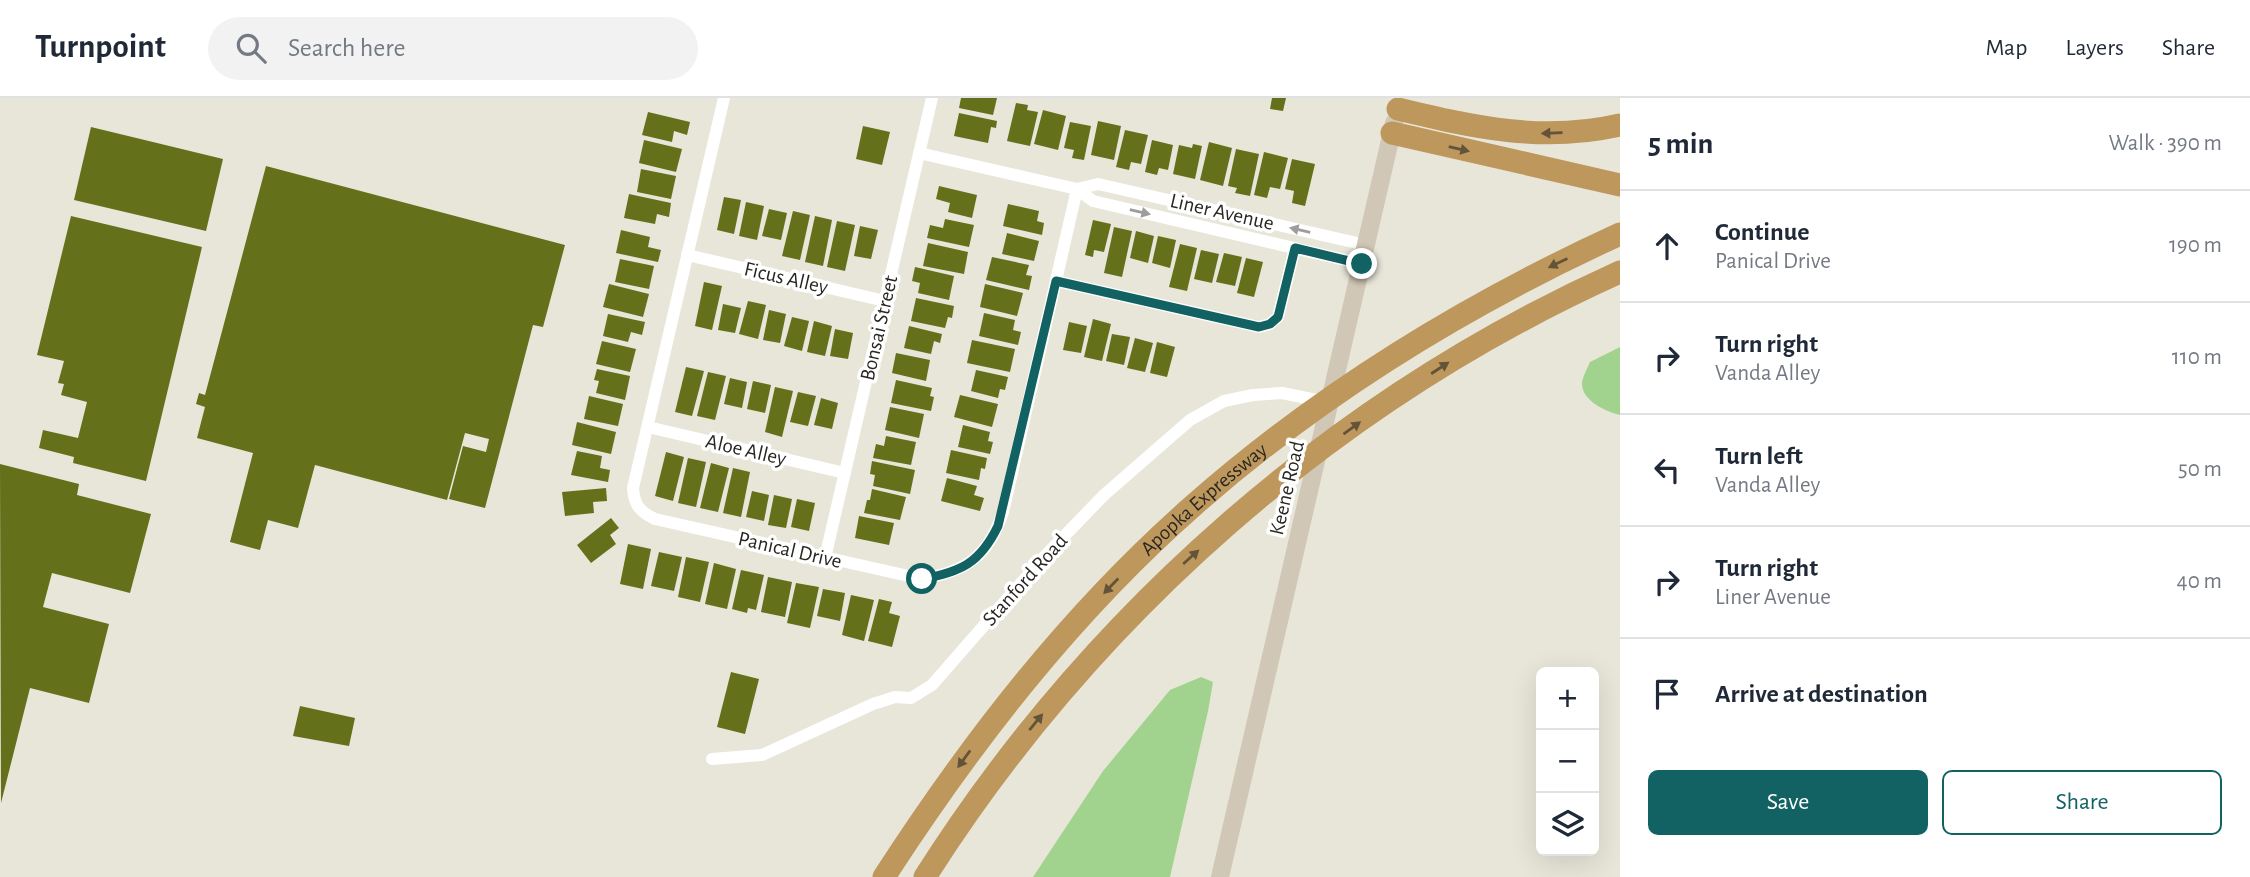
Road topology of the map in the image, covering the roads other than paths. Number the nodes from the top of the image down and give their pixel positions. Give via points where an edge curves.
1 (724, 98) edge
2 (932, 98) edge
3 (1398, 109) joint
4 (1620, 125) edge
5 (1392, 133) junction
6 (919, 153) junction
7 (1620, 185) edge
8 (1077, 189) junction
9 (1620, 234) edge
10 (1366, 245) junction
11 (1295, 248) junction
12 (687, 255) junction
13 (1362, 264) junction
14 (1620, 272) edge
15 (1056, 281) junction
16 (885, 301) junction
17 (1330, 403) junction
18 (648, 426) junction
19 (845, 472) junction
20 (825, 558) junction
21 (712, 759) dead end
22 (884, 877) edge
23 (925, 877) edge
24 (1220, 877) edge

1 - 12 street, Panical Drive
2 - 6 street, Bonsai Street
4 -> 3 highway via 1528,134
3 - 5 main road, Keene Road
5 -> 7 highway
5 - 10 main road, Keene Road
6 - 8 street, Liner Avenue
6 - 16 street, Bonsai Street
10 -> 8 street, Liner Avenue via 1098,184
8 -> 11 street, Liner Avenue via 1093,201
8 - 15 street, Panical Drive
9 -> 22 highway, Apopka Expressway via 1457,316 1374,368 1270,441 1193,505 1080,618 976,742
10 - 13 main road, Keene Road
11 - 13 street, Liner Avenue
11 - 15 street via 1278,317 1259,327
12 - 16 street, Ficus Alley
12 - 18 street, Panical Drive
13 - 17 main road, Keene Road
23 -> 14 highway, Apopka Expressway via 992,776 1049,705 1177,570 1281,479 1455,358
15 - 20 street, Panical Drive via 1003,512 990,542 960,570 922,579
16 - 19 street, Bonsai Street
17 - 21 street, Stanford Road via 1282,393 1253,395 1224,401 1190,420 1104,495 932,685 911,698 873,704 762,755
17 - 24 main road, Keene Road
18 - 19 street, Aloe Alley
18 - 20 street, Panical Drive via 634,488 636,506 644,514
19 - 20 street, Bonsai Street

